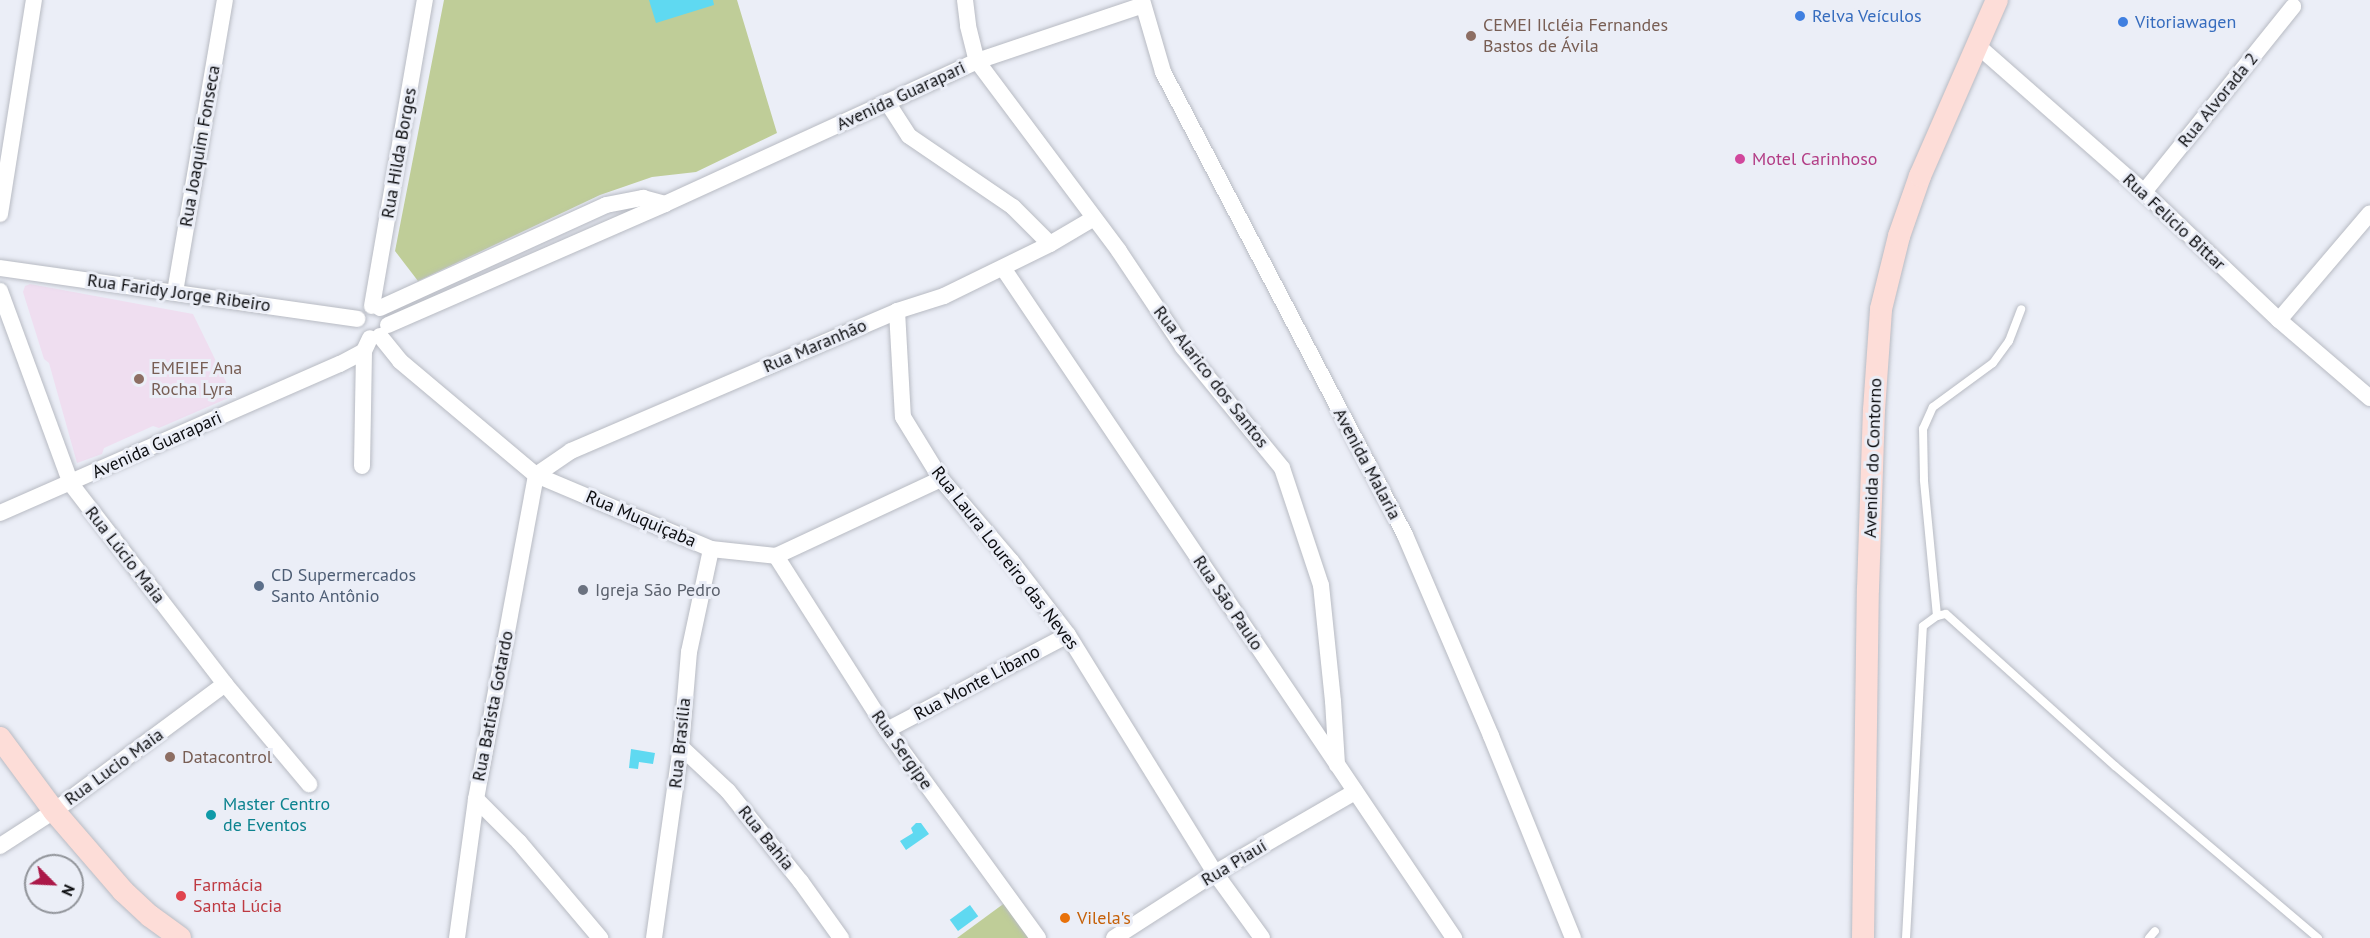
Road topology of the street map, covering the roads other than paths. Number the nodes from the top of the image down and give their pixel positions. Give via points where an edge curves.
1 (34, 0) edge
2 (225, 0) edge
3 (425, 0) edge
4 (965, 0) edge
5 (1995, 1) edge
6 (1143, 2) edge
7 (2293, 7) dead end
8 (1978, 46) junction
9 (977, 61) junction
10 (886, 102) junction
11 (2144, 192) junction
12 (665, 204) junction
13 (2370, 213) edge
14 (0, 214) edge
15 (1095, 218) junction
16 (1050, 244) junction
17 (0, 268) edge
18 (1003, 268) junction
19 (0, 291) edge
20 (175, 292) junction
21 (376, 307) junction
22 (2021, 309) dead end
23 (897, 311) junction
24 (357, 319) junction
25 (2279, 320) junction
26 (376, 337) junction
27 (2370, 398) edge
28 (362, 466) dead end
29 (536, 475) junction
30 (941, 479) junction
31 (71, 484) junction
32 (0, 513) edge
33 (711, 549) junction
34 (776, 556) junction
35 (1937, 616) junction
36 (1068, 635) junction
37 (225, 684) junction
38 (887, 730) junction
39 (0, 738) edge
40 (681, 747) junction
41 (1337, 765) junction
42 (309, 784) dead end
43 (1355, 792) junction
44 (476, 799) junction
45 (54, 811) junction
46 (0, 846) edge
47 (1215, 873) junction
48 (176, 937) edge
49 (457, 938) edge
50 (600, 938) edge
51 (654, 938) edge
52 (841, 938) edge
53 (1038, 938) edge
54 (1114, 938) edge
55 (1262, 938) edge
56 (1454, 938) edge
57 (1573, 938) edge
58 (1863, 938) edge
59 (1906, 938) edge
60 (2318, 938) edge

1 - 14 street
2 - 20 street, Rua Joaquim Fonseca
3 - 21 street, Rua Hilda Borges
4 - 9 street, Rua Alarico dos Santos
5 - 8 main road, Avenida do Contorno
6 - 9 street, Avenida Guarapari
6 - 57 street, Avenida Malaria via 1163,72 1405,536
7 - 11 street, Rua Alvorada 2
8 - 11 street, Rua Felicio Bittar
8 - 58 main road, Avenida do Contorno via 1920,176 1899,236 1881,309 1868,577
9 - 10 street, Avenida Guarapari
9 - 15 street, Rua Alarico dos Santos
10 - 12 street, Avenida Guarapari
10 - 16 street via 909,136 1012,207
11 - 25 street, Rua Felicio Bittar
12 - 21 street via 643,198 606,205
12 - 26 street, Avenida Guarapari
13 - 25 street
15 - 16 street, Rua Maranhão
15 - 41 street, Rua Alarico dos Santos via 1183,347 1282,468 1320,585
16 - 18 street, Rua Maranhão
17 - 20 street, Rua Faridy Jorge Ribeiro
18 - 23 street, Rua Maranhão via 944,296
18 - 41 street, Rua São Paulo
19 - 31 street, Rua Lúcio Maia
20 - 24 street, Rua Faridy Jorge Ribeiro
21 - 24 street via 359,313
21 - 26 street via 388,317
22 - 35 lane via 2009,341 1993,363 1933,407 1923,429
23 - 29 street, Rua Maranhão via 571,451
23 - 30 street, Rua Laura Loureiro das Neves via 903,417
24 - 26 street via 360,332
25 - 27 street, Rua Felicio Bittar
26 - 28 street
26 - 29 street, Rua Muquiçaba
26 - 31 street, Avenida Guarapari
29 - 33 street, Rua Muquiçaba
29 - 44 street, Rua Batista Gotardo
30 - 34 street
30 - 36 street, Rua Laura Loureiro das Neves
31 - 32 street, Avenida Guarapari
31 - 37 street, Rua Lúcio Maia
33 - 34 street, Rua Muquiçaba
33 - 40 street, Rua Brasília via 689,652
34 - 38 street, Rua Sergipe
35 - 59 lane via 1923,626
35 - 60 lane via 1946,614 2115,766
36 - 38 street, Rua Monte Líbano
36 - 47 street, Rua Laura Loureiro das Neves
37 - 42 street, Rua Lúcio Maia
37 - 45 street, Rua Lucio Maia
38 - 53 street, Rua Sergipe
39 - 45 main road
40 - 51 street, Rua Brasília
40 - 52 street, Rua Bahia via 728,791
41 - 43 street, Rua São Paulo
43 - 47 street, Rua Piauí
43 - 56 street, Rua São Paulo
44 - 49 street, Rua Batista Gotardo
44 - 50 street via 519,842
45 - 46 street, Rua Lucio Maia
45 - 48 main road via 123,891
47 - 54 street, Rua Piauí
47 - 55 street, Rua Laura Loureiro das Neves

